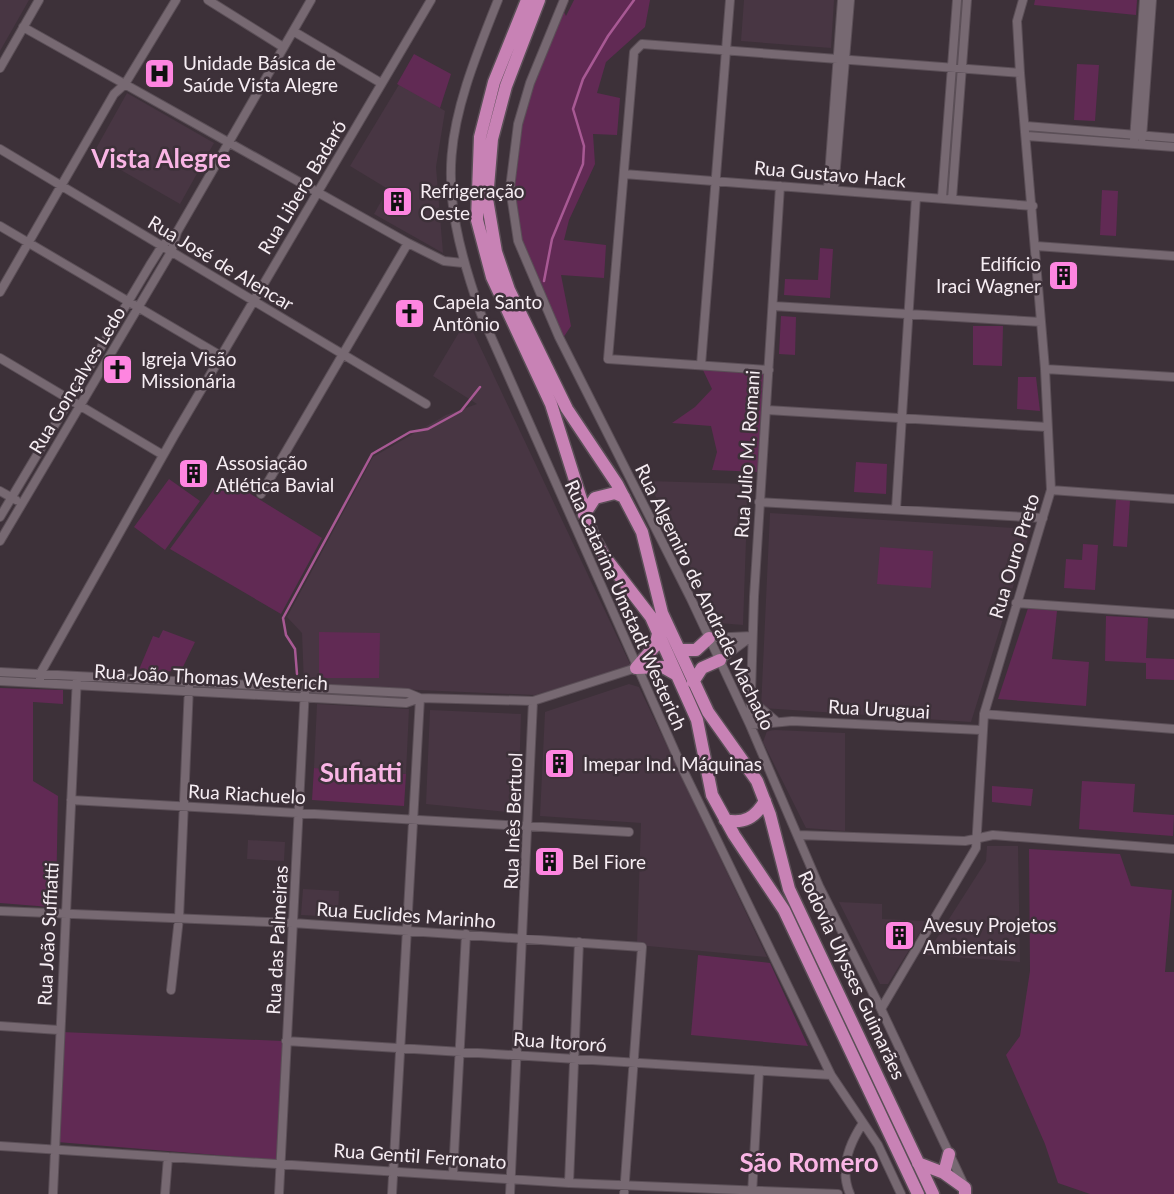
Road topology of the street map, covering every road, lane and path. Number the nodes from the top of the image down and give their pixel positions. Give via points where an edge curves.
1 (39, 0) edge
2 (176, 0) edge
3 (208, 0) edge
4 (312, 0) edge
5 (431, 0) edge
6 (498, 0) edge
7 (527, 0) edge
8 (540, 0) edge
9 (564, 0) edge
10 (730, 0) edge
11 (842, 0) edge
12 (850, 0) edge
13 (957, 0) edge
14 (967, 0) edge
15 (1023, 0) edge
16 (1148, 3) edge
17 (845, 10) junction
18 (961, 16) junction
19 (23, 27) junction
20 (293, 31) junction
21 (283, 47) junction
22 (726, 50) junction
23 (842, 58) junction
24 (951, 67) junction
25 (0, 68) edge
26 (962, 68) junction
27 (1020, 73) junction
28 (125, 83) junction
29 (381, 83) junction
30 (948, 117) junction
31 (958, 118) junction
32 (1026, 131) junction
33 (1174, 138) edge
34 (1138, 140) junction
35 (229, 144) junction
36 (1174, 147) edge
37 (0, 149) edge
38 (950, 156) junction
39 (625, 174) junction
40 (715, 181) junction
41 (780, 186) junction
42 (62, 187) junction
43 (831, 189) junction
44 (318, 192) junction
45 (916, 197) junction
46 (947, 198) junction
47 (1033, 205) junction
48 (0, 226) edge
49 (177, 232) junction
50 (28, 243) junction
51 (408, 243) junction
52 (162, 246) junction
53 (1036, 246) junction
54 (171, 252) junction
55 (1174, 256) edge
56 (463, 263) junction
57 (0, 292) edge
58 (128, 301) junction
59 (253, 301) junction
60 (773, 306) junction
61 (139, 307) junction
62 (907, 316) junction
63 (1041, 322) junction
64 (100, 349) junction
65 (343, 354) junction
66 (110, 356) junction
67 (221, 356) junction
68 (0, 358) edge
69 (701, 365) junction
70 (1045, 369) junction
71 (769, 370) junction
72 (1174, 377) edge
73 (71, 399) junction
74 (426, 404) dead end
75 (81, 405) junction
76 (767, 410) junction
77 (902, 418) junction
78 (1048, 427) junction
79 (41, 448) junction
80 (52, 454) junction
81 (163, 456) junction
82 (1051, 490) junction
83 (0, 491) edge
84 (261, 494) dead end
85 (624, 497) junction
86 (11, 498) junction
87 (1174, 499) edge
88 (760, 502) junction
89 (22, 504) junction
90 (896, 509) junction
91 (584, 515) junction
92 (0, 517) edge
93 (1043, 518) junction
94 (0, 541) edge
95 (1016, 603) junction
96 (1174, 614) edge
97 (658, 634) junction
98 (752, 636) junction
99 (709, 638) junction
100 (679, 650) junction
101 (720, 660) junction
102 (635, 667) junction
103 (0, 672) edge
104 (677, 675) junction
105 (125, 678) junction
106 (40, 679) junction
107 (190, 680) junction
108 (0, 681) edge
109 (77, 681) junction
110 (693, 682) junction
111 (244, 684) junction
112 (125, 688) junction
113 (305, 688) junction
114 (357, 690) junction
115 (189, 691) junction
116 (244, 695) junction
117 (304, 698) junction
118 (420, 698) junction
119 (751, 700) junction
120 (356, 701) junction
121 (533, 701) junction
122 (984, 714) junction
123 (776, 721) junction
124 (750, 725) junction
125 (1174, 729) edge
126 (981, 730) junction
127 (71, 800) junction
128 (765, 801) junction
129 (184, 806) junction
130 (300, 813) junction
131 (412, 819) junction
132 (725, 820) junction
133 (529, 826) junction
134 (629, 832) dead end
135 (798, 835) junction
136 (976, 836) junction
137 (1174, 849) edge
138 (0, 911) edge
139 (65, 914) junction
140 (179, 918) junction
141 (293, 923) junction
142 (407, 931) junction
143 (466, 934) junction
144 (524, 937) junction
145 (579, 943) junction
146 (171, 990) dead end
147 (881, 1009) junction
148 (0, 1026) edge
149 (59, 1030) junction
150 (286, 1041) junction
151 (400, 1048) junction
152 (459, 1052) junction
153 (518, 1055) junction
154 (573, 1059) junction
155 (635, 1063) junction
156 (760, 1071) junction
157 (831, 1075) junction
158 (863, 1123) junction
159 (0, 1146) edge
160 (55, 1149) junction
161 (949, 1154) junction
162 (168, 1157) junction
163 (280, 1163) junction
164 (918, 1163) junction
165 (394, 1170) junction
166 (944, 1173) junction
167 (453, 1174) junction
168 (511, 1178) junction
169 (569, 1183) junction
170 (624, 1190) edge
171 (752, 1192) edge
172 (966, 1192) edge
173 (52, 1194) edge
174 (165, 1194) edge
175 (279, 1194) edge
176 (392, 1194) edge
177 (510, 1194) edge
178 (838, 1194) edge
179 (850, 1194) edge
180 (901, 1194) edge
181 (918, 1194) edge
182 (933, 1194) edge

1 - 19 street
2 - 28 street
3 - 21 street
4 - 20 street, Rua Gonçalves Ledo
5 - 29 street, Rua Libero Badaró
6 - 56 street, Rua Catarina Umstadt Westerich via 461,97 449,156 453,217
7 - 91 highway, Rodovia Ulysses Guimarães via 483,122 476,175 477,220 492,277 561,430
8 - 85 highway, Rodovia Ulysses Guimarães via 494,124 487,199 491,232 509,289 567,409
9 - 99 street, Rua Algemiro de Andrade Machado via 530,83 512,157 510,188 518,242 559,337
10 - 22 street
11 - 17 street
12 - 17 street
13 - 18 street
14 - 18 street
15 - 27 street, Rua Ouro Preto via 1017,21
16 - 34 street
17 - 23 street
18 - 24 street
18 - 26 street
19 - 25 street
19 - 28 street
20 - 21 street, Rua Gonçalves Ledo
20 - 29 street
21 - 35 street, Rua Gonçalves Ledo
22 - 23 street
22 - 39 street via 642,44 634,52
22 - 40 street
23 - 24 street
23 - 43 street
24 - 26 street
24 - 30 street
26 - 27 street
26 - 31 street
27 - 32 street, Rua Ouro Preto
28 - 35 street
28 - 42 street via 114,94
29 - 44 street, Rua Libero Badaró
30 - 31 street
30 - 38 street
31 - 38 street
32 - 34 street
32 - 47 street, Rua Ouro Preto
33 - 34 street
34 - 36 street
35 - 44 street
35 - 49 street, Rua Gonçalves Ledo
37 - 42 street, Rua José de Alencar
38 - 46 street
39 - 40 street, Rua Gustavo Hack
39 - 69 street via 608,359
40 - 41 street, Rua Gustavo Hack
40 - 69 street
41 - 43 street, Rua Gustavo Hack
41 - 60 street, Rua Julio M. Romani
42 - 50 street
42 - 52 street, Rua José de Alencar
43 - 45 street, Rua Gustavo Hack
44 - 51 street
44 - 59 street, Rua Libero Badaró
45 - 46 street, Rua Gustavo Hack
45 - 62 street
46 - 47 street, Rua Gustavo Hack
47 - 53 street, Rua Ouro Preto
48 - 50 street
49 - 52 street, Rua Gonçalves Ledo
49 - 54 street, Rua Gonçalves Ledo
50 - 57 street
50 - 58 street
51 - 56 street via 444,261
51 - 65 street
52 - 54 street, Rua José de Alencar
52 - 58 street, Rua Gonçalves Ledo
53 - 55 street
53 - 63 street, Rua Ouro Preto
54 - 59 street, Rua José de Alencar
54 - 61 street, Rua Gonçalves Ledo
56 - 102 street, Rua Catarina Umstadt Westerich
58 - 61 street
58 - 64 street, Rua Gonçalves Ledo
59 - 65 street, Rua José de Alencar
59 - 67 street, Rua Libero Badaró
60 - 62 street
60 - 71 street, Rua Julio M. Romani
61 - 66 street, Rua Gonçalves Ledo
61 - 67 street
62 - 63 street
62 - 77 street
63 - 70 street, Rua Ouro Preto
64 - 66 street
64 - 73 street, Rua Gonçalves Ledo
65 - 74 street, Rua José de Alencar
65 - 84 street
66 - 75 street, Rua Gonçalves Ledo
67 - 81 street, Rua Libero Badaró
68 - 73 street
69 - 71 street
70 - 72 street
70 - 78 street, Rua Ouro Preto
71 - 76 street, Rua Julio M. Romani
73 - 75 street
73 - 79 street, Rua Gonçalves Ledo
75 - 80 street, Rua Gonçalves Ledo
75 - 81 street
76 - 77 street
76 - 88 street, Rua Julio M. Romani
77 - 78 street
77 - 90 street
78 - 82 street, Rua Ouro Preto
79 - 80 street
79 - 86 street, Rua Gonçalves Ledo
80 - 89 street, Rua Gonçalves Ledo
81 - 106 street, Rua Libero Badaró
82 - 87 street
82 - 93 street, Rua Ouro Preto
83 - 86 street
85 - 91 highway via 604,494 588,505
85 - 100 highway, Rodovia Ulysses Guimarães via 642,531 655,593
86 - 89 street
86 - 92 street, Rua Gonçalves Ledo
88 - 90 street
88 - 98 street, Rua Julio M. Romani
89 - 94 street, Rua Gonçalves Ledo
90 - 93 street
91 - 97 highway, Rodovia Ulysses Guimarães via 604,556 651,617
93 - 95 street, Rua Ouro Preto
95 - 96 street
95 - 122 street, Rua Ouro Preto
97 - 102 highway via 655,646
97 - 104 highway, Rodovia Ulysses Guimarães
98 - 99 street
98 - 101 street
98 - 119 street, Rua Julio M. Romani
99 - 100 highway via 696,650
99 - 101 street, Rua Algemiro de Andrade Machado
100 - 110 highway, Rodovia Ulysses Guimarães
101 - 110 highway via 702,668
101 - 124 street, Rua Algemiro de Andrade Machado
102 - 104 highway via 663,667
102 - 121 street, Rua João Thomas Westerich
102 - 157 street, Rua Catarina Umstadt Westerich
103 - 106 street, Rua João Thomas Westerich
104 - 132 highway, Rodovia Ulysses Guimarães via 697,720 708,780
105 - 107 street, Rua João Thomas Westerich
105 - 109 street, Rua João Thomas Westerich
105 - 112 street
106 - 108 street, Rua João Thomas Westerich
106 - 109 street, Rua João Thomas Westerich
107 - 111 street, Rua João Thomas Westerich
107 - 115 street
109 - 112 street, Rua João Thomas Westerich
109 - 127 street, Rua João Suffiatti
110 - 128 highway, Rodovia Ulysses Guimarães via 721,733 757,781
111 - 113 street, Rua João Thomas Westerich
111 - 116 street
112 - 115 street, Rua João Thomas Westerich
113 - 114 street, Rua João Thomas Westerich
113 - 117 street, Rua das Palmeiras
114 - 118 street, Rua João Thomas Westerich
114 - 120 street
115 - 116 street, Rua João Thomas Westerich
115 - 129 street
116 - 117 street, Rua João Thomas Westerich
117 - 120 street, Rua João Thomas Westerich
117 - 130 street, Rua das Palmeiras
118 - 120 street, Rua João Thomas Westerich via 407,704
118 - 121 street, Rua João Thomas Westerich
118 - 131 street
119 - 123 street
119 - 124 street, Rua Julio M. Romani
121 - 133 street, Rua Inês Bertuol
122 - 125 street
122 - 126 street, Rua Ouro Preto
123 - 124 street, Rua Uruguai
123 - 126 street, Rua Uruguai
124 - 135 street, Rua Algemiro de Andrade Machado
126 - 136 street, Rua Ouro Preto
127 - 129 street, Rua Riachuelo
127 - 139 street, Rua João Suffiatti
128 - 132 highway via 749,819
128 - 164 highway, Rodovia Ulysses Guimarães via 789,889
129 - 130 street, Rua Riachuelo
129 - 140 street
130 - 131 street, Rua Riachuelo
130 - 141 street, Rua das Palmeiras
131 - 133 street, Rua Riachuelo
131 - 142 street
132 - 181 highway, Rodovia Ulysses Guimarães via 784,910
133 - 134 street, Rua Riachuelo
133 - 144 street, Rua Inês Bertuol
135 - 136 street via 965,841
135 - 147 street, Rua Algemiro de Andrade Machado via 818,886
136 - 137 street
136 - 147 street, Rua Ouro Preto via 976,848
138 - 139 street, Rua Euclides Marinho
139 - 140 street, Rua Euclides Marinho
139 - 149 street, Rua João Suffiatti
140 - 141 street, Rua Euclides Marinho
140 - 146 street
141 - 142 street, Rua Euclides Marinho
141 - 150 street, Rua das Palmeiras
142 - 143 street, Rua Euclides Marinho
142 - 151 street
143 - 144 street, Rua Euclides Marinho
143 - 152 street
144 - 145 street, Rua Euclides Marinho
144 - 153 street, Rua Inês Bertuol
145 - 154 street
145 - 155 street, Rua Euclides Marinho via 642,947
147 - 161 street, Rua Algemiro de Andrade Machado
148 - 149 street
149 - 160 street, Rua João Suffiatti
150 - 151 street, Rua Itororó
150 - 163 street, Rua das Palmeiras
151 - 152 street, Rua Itororó
151 - 165 street
152 - 153 street, Rua Itororó
152 - 167 street
153 - 154 street, Rua Itororó
153 - 168 street, Rua Inês Bertuol
154 - 155 street, Rua Itororó
154 - 169 street
155 - 156 street, Rua Itororó
155 - 170 street
156 - 157 street, Rua Itororó
156 - 171 street
157 - 158 street, Rua Catarina Umstadt Westerich
158 - 179 street via 845,1164
158 - 180 street, Rua Catarina Umstadt Westerich
159 - 160 street, Rua Gentil Ferronato
160 - 162 street, Rua Gentil Ferronato
160 - 173 street, Rua João Suffiatti
161 - 166 highway
161 - 172 street, Rua Algemiro de Andrade Machado
162 - 163 street, Rua Gentil Ferronato
162 - 174 street
163 - 165 street, Rua Gentil Ferronato
163 - 175 street, Rua das Palmeiras
164 - 166 highway
164 - 182 highway, Rodovia Ulysses Guimarães
165 - 167 street, Rua Gentil Ferronato
165 - 176 street
166 - 172 highway
167 - 168 street, Rua Gentil Ferronato
168 - 169 street, Rua Gentil Ferronato
168 - 177 street, Rua Inês Bertuol
169 - 170 street, Rua Gentil Ferronato
170 - 171 street, Rua Gentil Ferronato
171 - 178 street, Rua Gentil Ferronato

